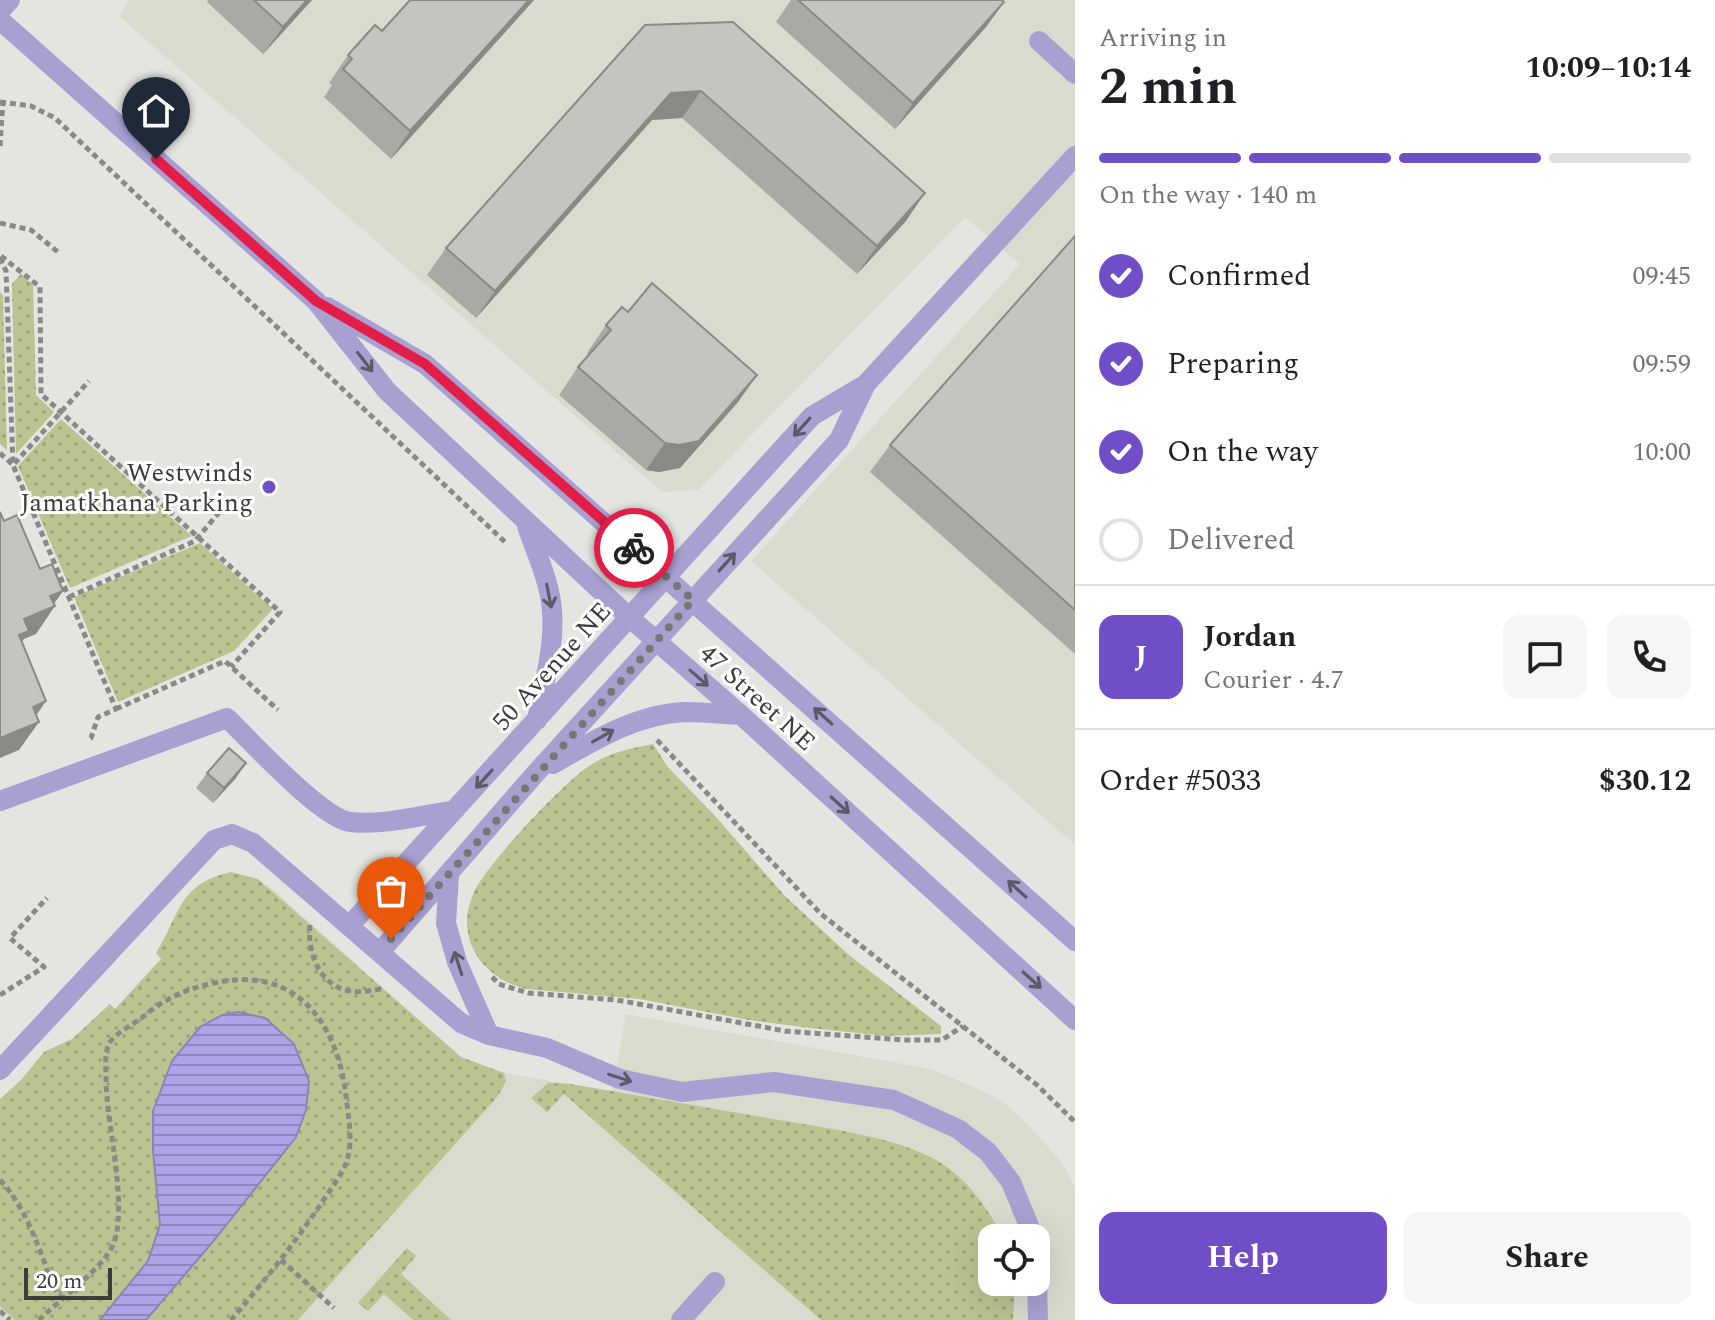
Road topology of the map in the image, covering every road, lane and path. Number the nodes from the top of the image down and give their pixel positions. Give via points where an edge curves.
1 (10, 0) edge
2 (0, 11) edge
3 (0, 20) edge
4 (1039, 41) dead end
5 (1075, 74) edge
6 (1, 101) edge
7 (0, 146) edge
8 (1075, 156) edge
9 (0, 223) edge
10 (58, 252) dead end
11 (0, 257) edge
12 (12, 265) junction
13 (6, 271) junction
14 (0, 277) edge
15 (316, 301) junction
16 (89, 381) dead end
17 (866, 384) junction
18 (61, 412) junction
19 (0, 453) edge
20 (13, 465) junction
21 (226, 504) dead end
22 (526, 522) junction
23 (198, 537) junction
24 (510, 547) dead end
25 (667, 577) junction
26 (69, 597) junction
27 (693, 600) junction
28 (630, 618) junction
29 (656, 641) junction
30 (231, 667) junction
31 (116, 709) junction
32 (278, 710) dead end
33 (741, 715) junction
34 (537, 721) junction
35 (655, 737) dead end
36 (78, 744) dead end
37 (535, 774) junction
38 (0, 801) edge
39 (455, 810) junction
40 (449, 875) junction
41 (47, 898) dead end
42 (310, 924) dead end
43 (350, 925) junction
44 (1075, 941) edge
45 (380, 952) junction
46 (482, 968) dead end
47 (382, 989) dead end
48 (0, 995) edge
49 (1075, 1020) edge
50 (963, 1026) junction
51 (489, 1035) junction
52 (0, 1070) edge
53 (1075, 1122) edge
54 (0, 1180) edge
55 (1028, 1224) edge
56 (281, 1260) junction
57 (715, 1282) dead end
58 (1037, 1296) edge
59 (62, 1298) junction
60 (334, 1308) dead end
61 (0, 1311) edge
62 (10, 1320) edge
63 (39, 1320) edge
64 (231, 1320) edge
65 (681, 1320) edge
66 (1038, 1320) edge

1 - 2 street
3 - 15 street, 47 Street NE
4 - 5 street
6 - 7 path
6 - 24 path via 31,106 55,118
8 - 17 street, 50 Avenue NE
9 - 10 path via 31,230
11 - 12 path
11 - 13 path
12 - 13 path
12 - 18 path via 40,287 41,394
13 - 14 path
13 - 20 path
15 -> 22 street, 47 Street NE via 387,391
15 - 25 street, 47 Street NE via 425,364
16 - 18 path
17 -> 25 street, 50 Avenue NE via 812,416
27 -> 17 street, 50 Avenue NE via 839,440
18 - 20 path
18 - 23 path
19 - 20 path
20 - 26 path
21 - 23 path
22 - 28 street, 47 Street NE
22 -> 34 street via 550,591 553,623
23 - 26 path
23 - 30 path via 280,612
25 - 27 street, 47 Street NE
25 - 28 street, 50 Avenue NE
26 - 31 path
27 - 29 street, 50 Avenue NE
44 -> 27 street, 47 Street NE
28 - 29 street, 47 Street NE
28 - 34 street, 50 Avenue NE
29 -> 33 street, 47 Street NE
29 - 37 street, 50 Avenue NE
30 - 31 path via 225,661
30 - 32 path
31 - 36 path via 98,717 91,738
37 -> 33 street via 613,730 639,722 683,712
33 -> 49 street, 47 Street NE
34 -> 39 street, 50 Avenue NE
35 - 50 path via 821,914
37 - 40 street, 50 Avenue NE
38 - 39 street via 227,718 319,806 348,822
39 - 43 street, 50 Avenue NE
40 - 45 street, 50 Avenue NE
51 -> 40 street via 446,923
41 - 48 path via 10,938 44,967
42 - 47 path via 310,955 325,976 349,991
43 - 45 street
43 - 52 street via 253,843 223,836
45 - 51 street via 461,1023
46 - 50 path via 499,984 528,993 617,1000 785,1031 942,1040
50 - 53 path
51 -> 55 street via 547,1048 620,1079 682,1092 774,1082 894,1100 958,1129 988,1152 1011,1182
54 - 59 path via 23,1213
56 - 59 path via 346,1163 344,1085 316,1013 286,987 229,979 159,1003 106,1049 119,1222 103,1261
56 - 60 path
56 - 64 path
57 - 65 street
58 - 66 street
59 - 63 path
61 - 62 path

